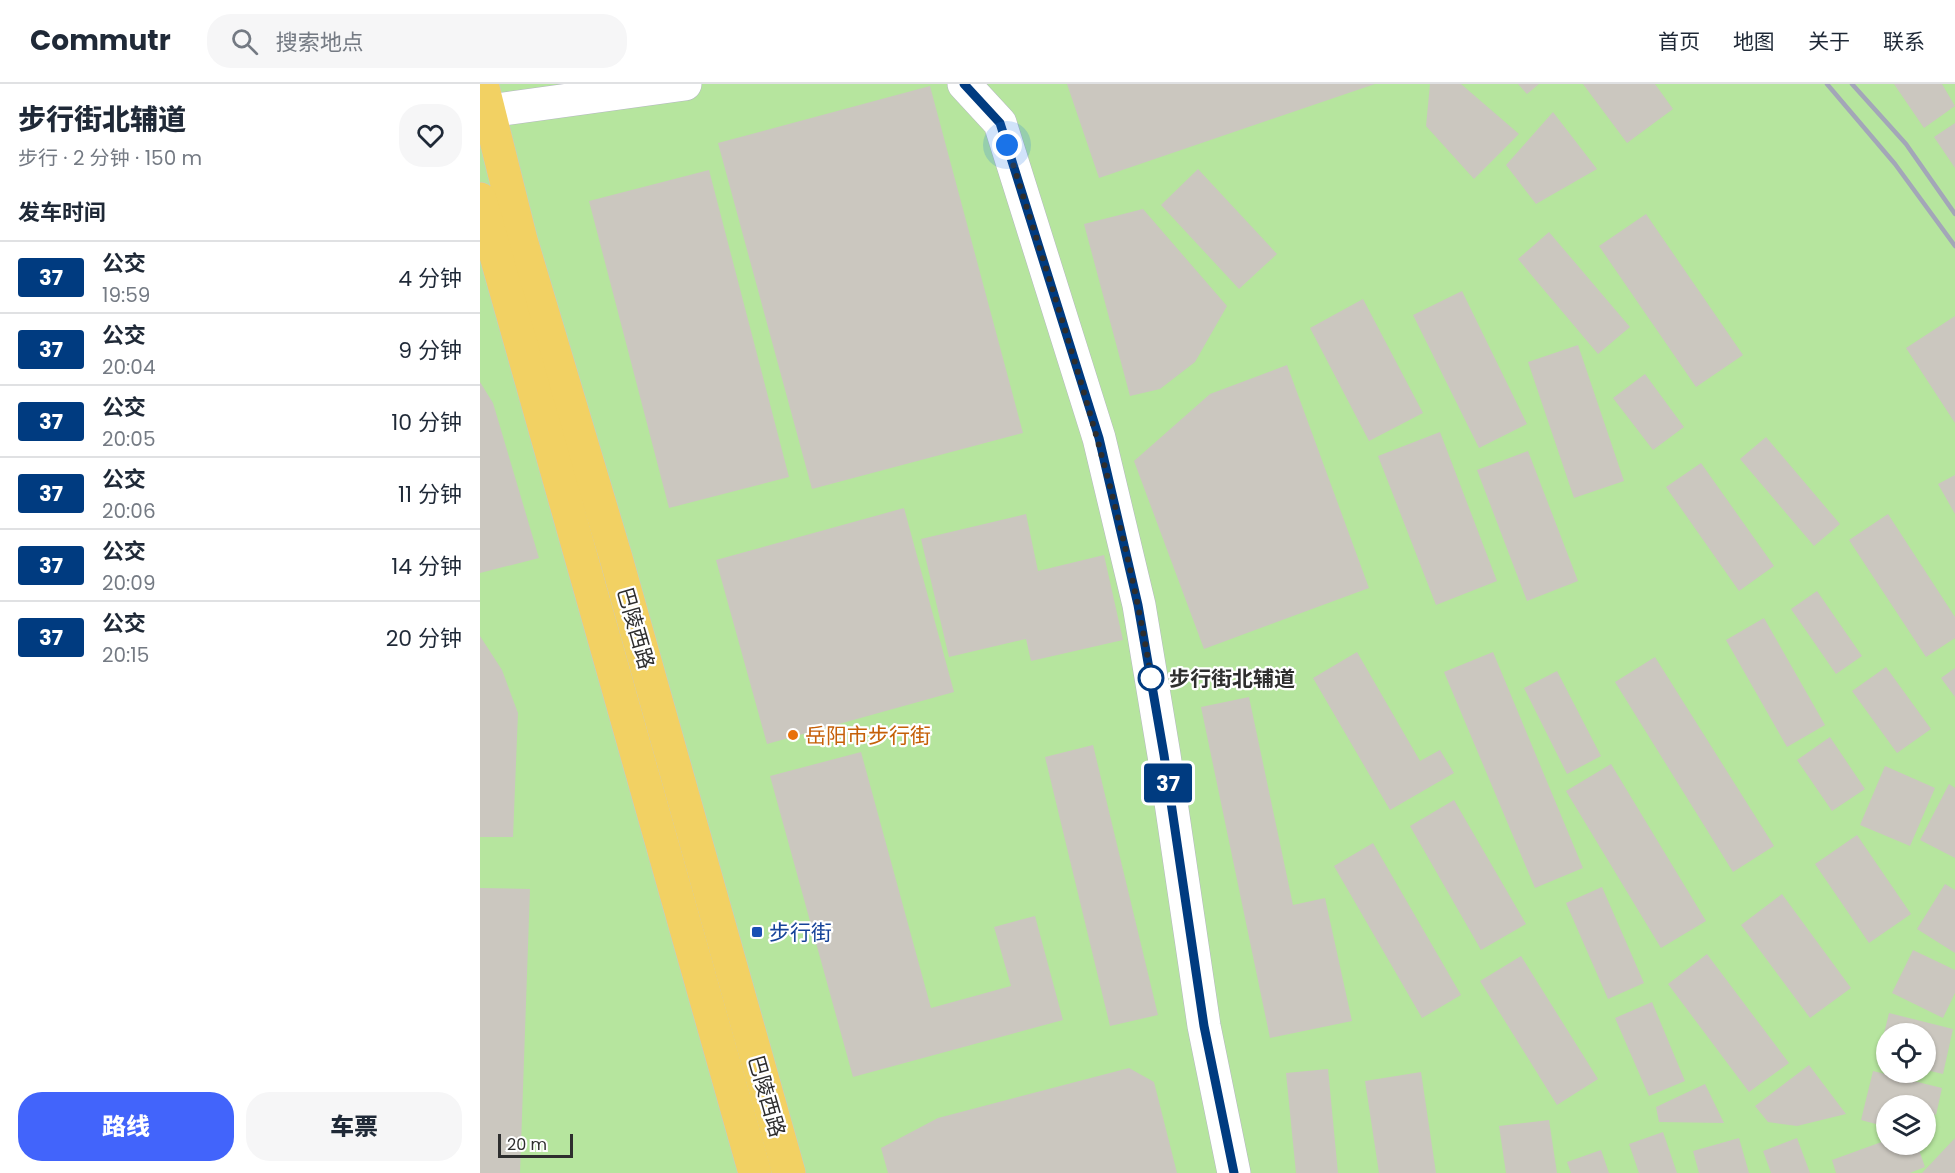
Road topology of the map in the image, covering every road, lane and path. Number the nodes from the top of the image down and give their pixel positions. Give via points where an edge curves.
1 (685, 84) edge
2 (964, 84) edge
3 (484, 101) edge
4 (480, 199) edge
5 (755, 1173) edge
6 (789, 1173) edge
7 (1234, 1173) edge

1 - 3 main road
2 - 7 main road via 1000,123 1099,438 1138,605 1204,1026
3 - 6 main road, 巴陵西路
4 - 5 main road, 巴陵西路

